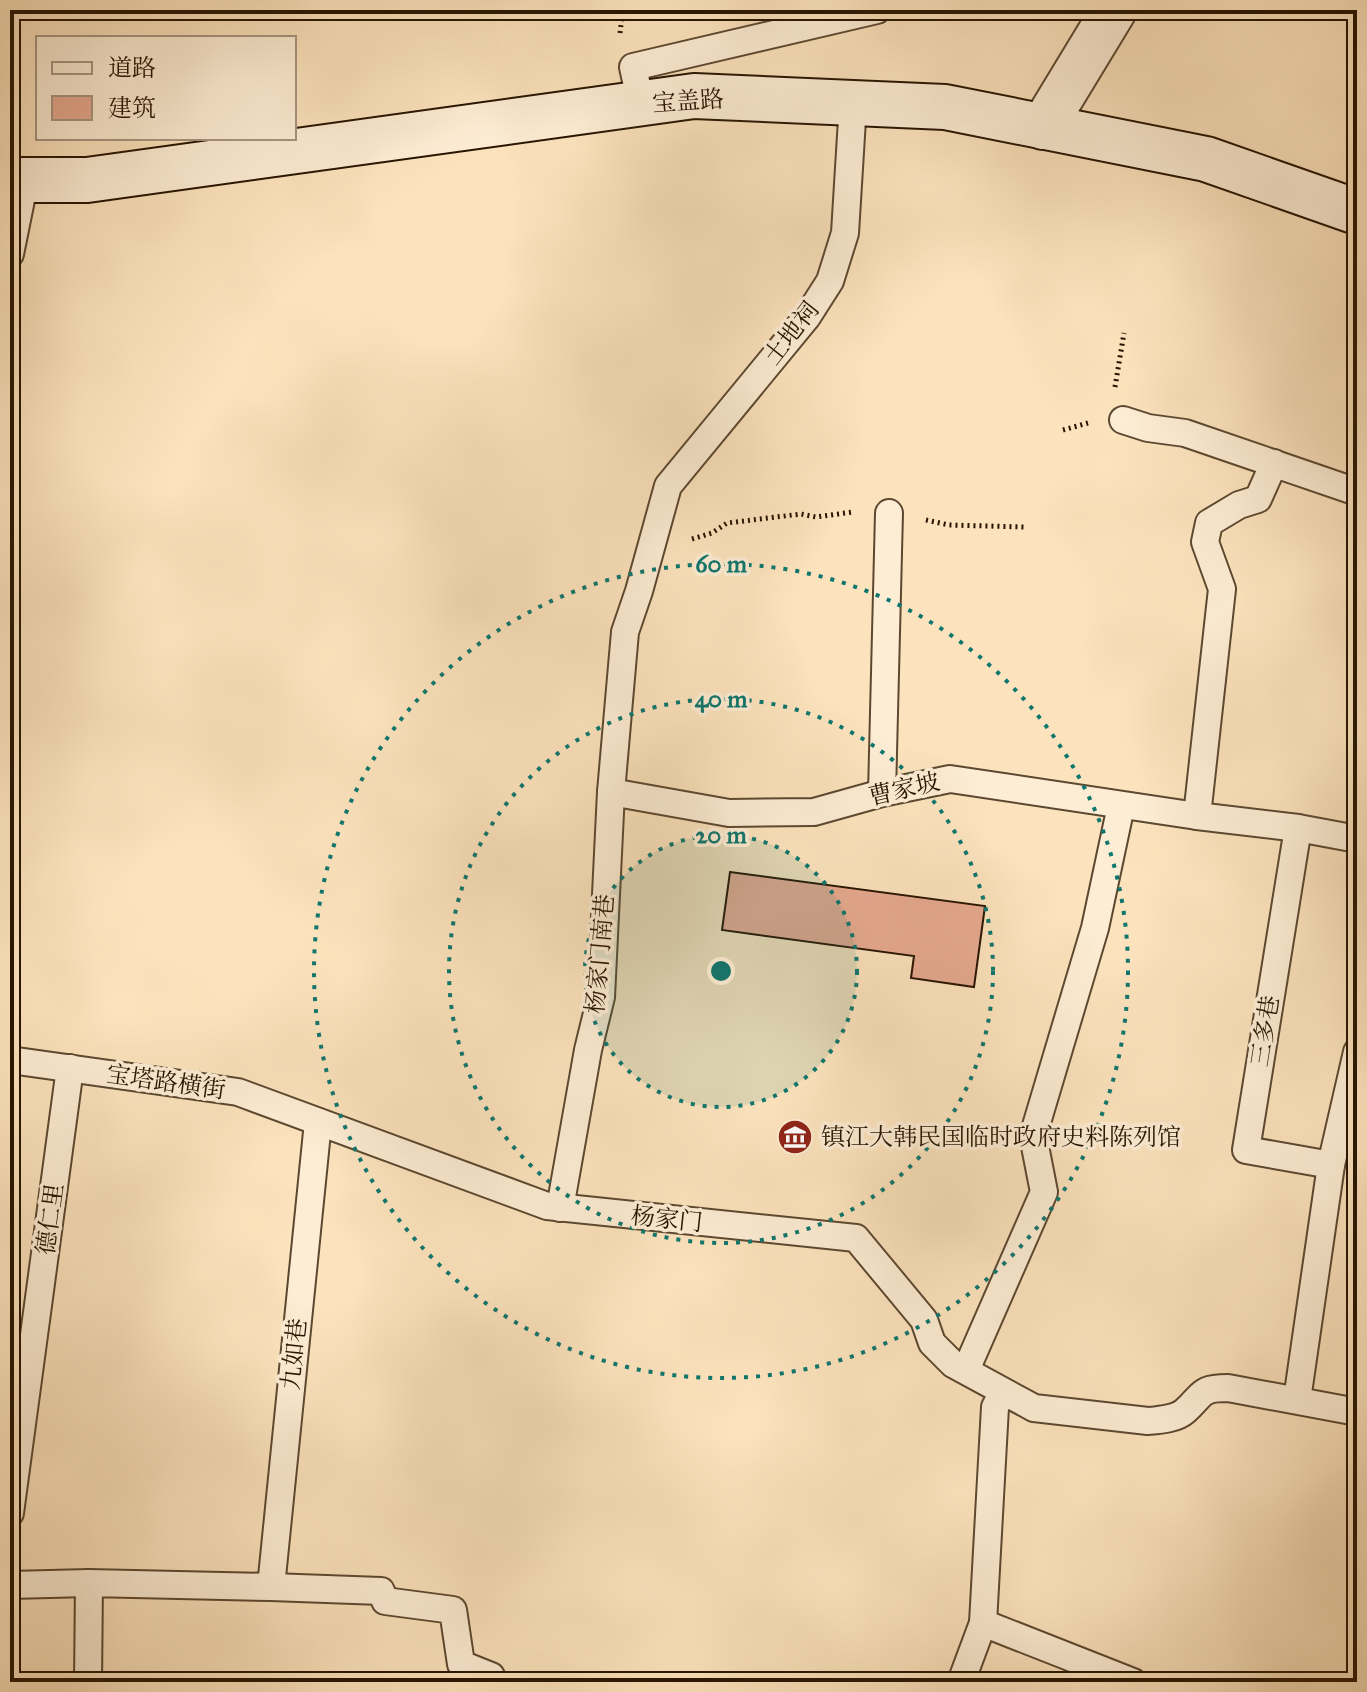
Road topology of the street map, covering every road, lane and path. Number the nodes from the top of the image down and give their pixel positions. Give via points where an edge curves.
1 (877, 10) edge
2 (1114, 10) edge
3 (853, 103) junction
4 (641, 104) junction
5 (1043, 127) junction
6 (17, 180) edge
7 (1357, 212) edge
8 (10, 254) edge
9 (1124, 333) dead end
10 (1113, 393) dead end
11 (1123, 420) dead end
12 (1274, 463) junction
13 (1357, 492) edge
14 (889, 513) junction
15 (1025, 527) dead end
16 (656, 534) junction
17 (611, 792) junction
18 (882, 793) junction
19 (1121, 806) junction
20 (1197, 816) junction
21 (1298, 828) junction
22 (1357, 839) edge
23 (1357, 1052) edge
24 (10, 1060) edge
25 (70, 1068) junction
26 (318, 1122) junction
27 (1331, 1165) junction
28 (560, 1208) junction
29 (966, 1370) junction
30 (1003, 1392) junction
31 (1297, 1400) junction
32 (1357, 1412) edge
33 (10, 1513) edge
34 (89, 1583) junction
35 (10, 1585) edge
36 (271, 1587) junction
37 (983, 1623) junction
38 (88, 1682) edge
39 (494, 1682) edge
40 (961, 1682) edge
41 (1133, 1682) edge

1 - 4 lane via 633,67
2 - 5 street
3 - 4 street, 宝盖路 via 694,96
3 - 5 street, 宝盖路 via 945,107
3 - 16 lane, 土地祠 via 845,233 830,281 807,317 668,486
4 - 6 street, 宝盖路 via 87,180
5 - 7 street, 宝盖路 via 1206,159
6 - 8 lane
9 - 10 path
11 - 12 lane via 1185,433
12 - 13 lane
12 - 20 lane via 1258,499 1209,523 1205,542 1222,589
14 - 15 path via 949,525
14 - 16 path via 843,511 727,523 692,539
14 - 18 lane
16 - 17 lane, 土地祠 via 625,632
17 - 18 lane, 曹家坡 via 729,813 814,812
17 - 28 lane, 杨家门南巷 via 601,997
18 - 19 lane, 曹家坡 via 950,779
19 - 20 lane, 曹家坡
19 - 29 lane via 1095,928 1033,1136 1044,1192
20 - 21 lane, 曹家坡
21 - 22 lane, 曹家坡
21 - 27 lane, 三多巷 via 1246,1150
23 - 27 lane
24 - 25 lane, 宝塔路横街
25 - 26 lane, 宝塔路横街 via 238,1092
25 - 33 lane, 德仁里
26 - 28 lane, 杨家门
26 - 36 lane, 九如巷
27 - 31 lane
28 - 29 lane, 杨家门 via 856,1238 924,1320 932,1343
29 - 30 lane, 杨家门
30 - 31 lane, 杨家门 via 1034,1408 1148,1421 1184,1413 1209,1388
30 - 37 lane via 995,1407
31 - 32 lane, 杨家门
34 - 35 lane
34 - 36 lane
34 - 38 lane
36 - 39 lane via 381,1591 385,1601 453,1610 461,1664
37 - 40 lane
37 - 41 lane

